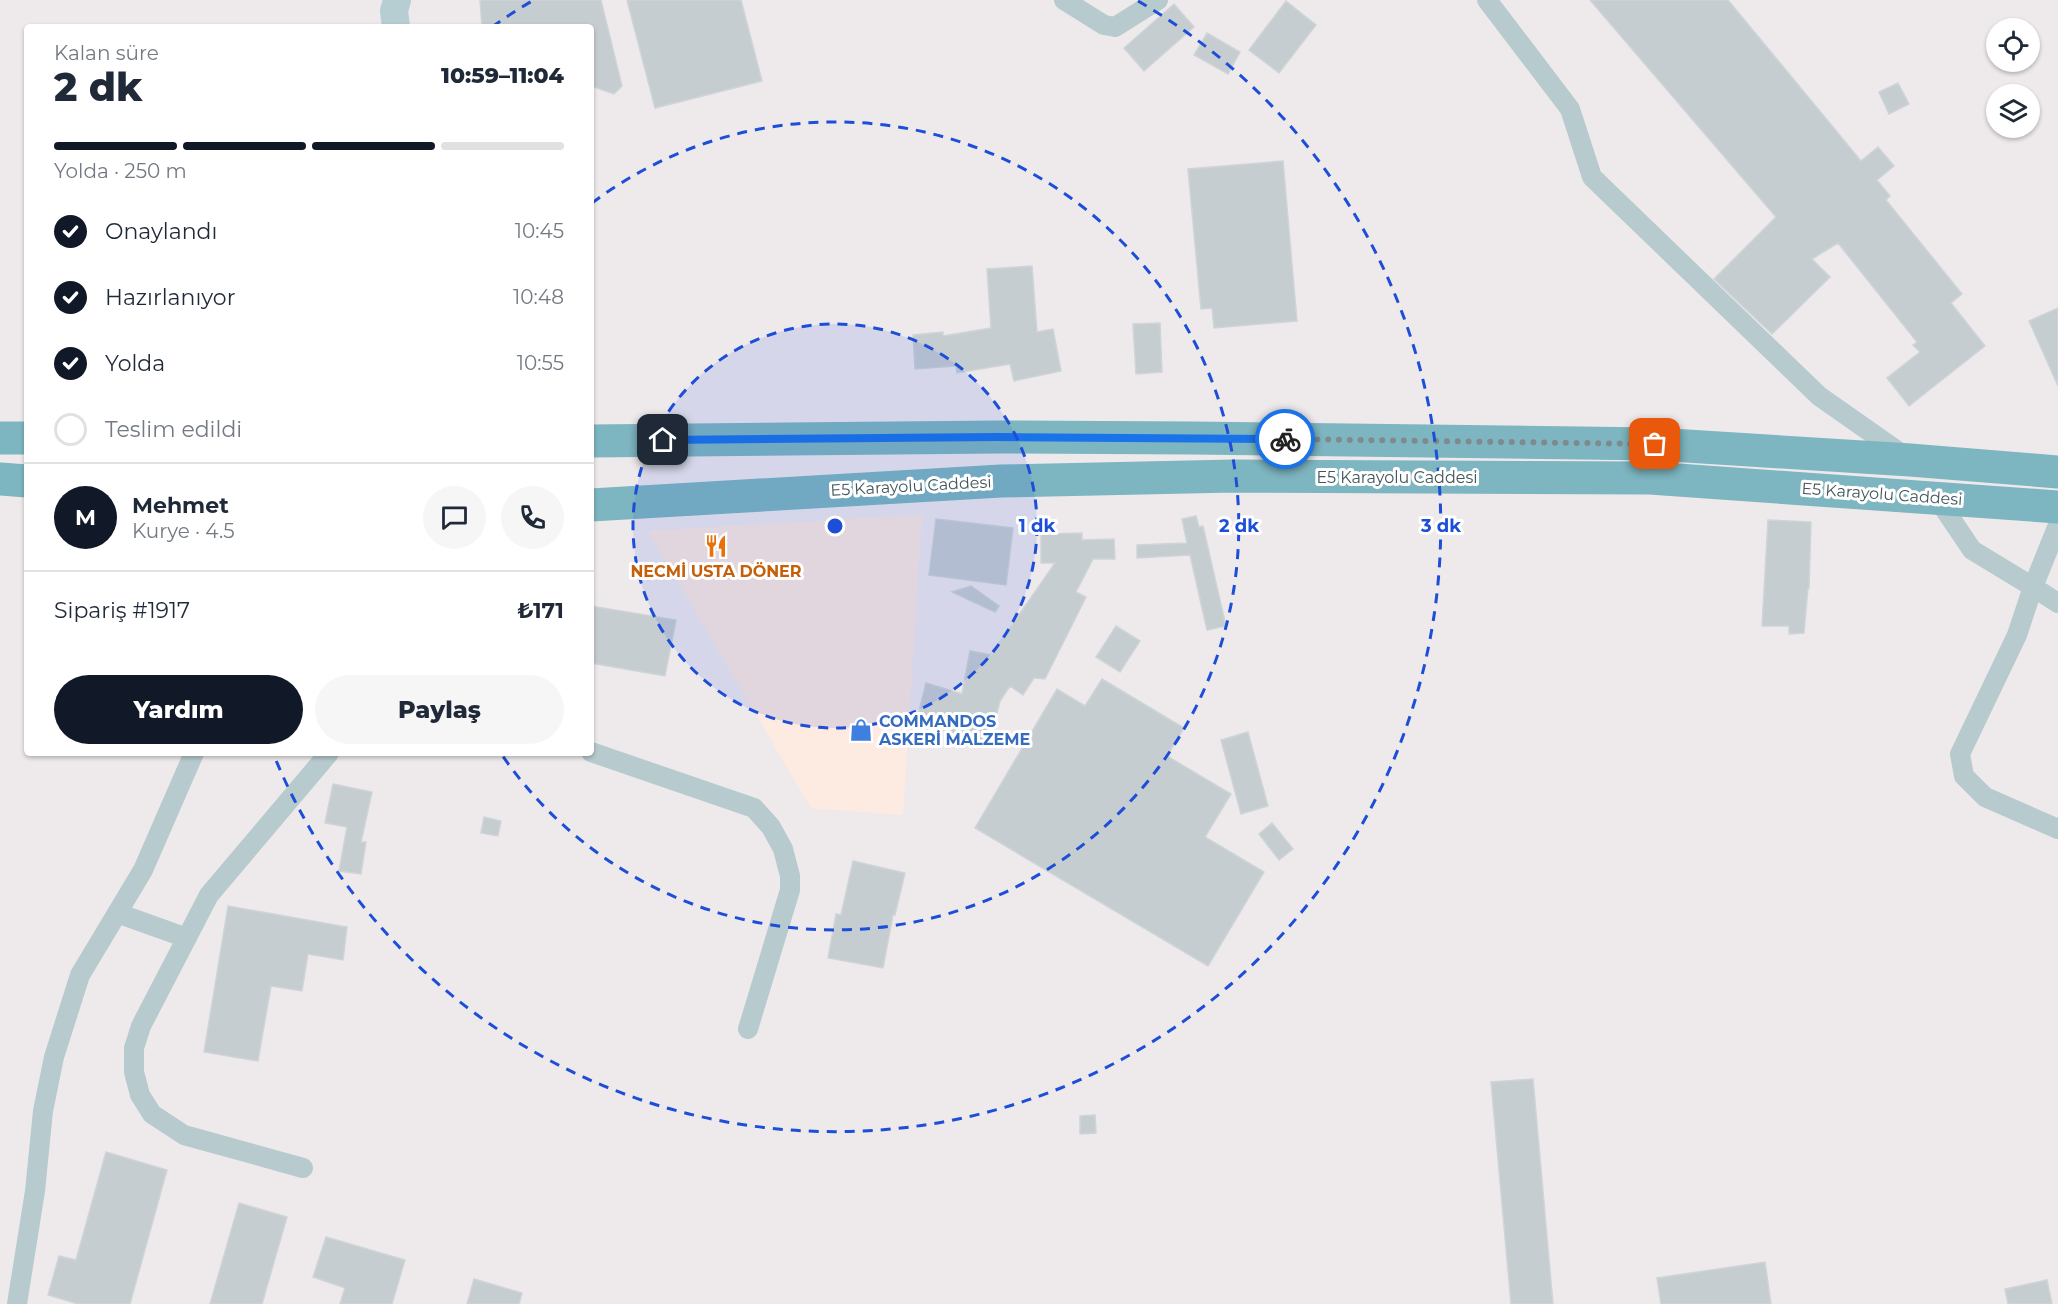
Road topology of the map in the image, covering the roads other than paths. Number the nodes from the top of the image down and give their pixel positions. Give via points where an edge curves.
1 (397, 0) edge
2 (1064, 0) edge
3 (1158, 0) edge
4 (1487, 0) edge
5 (396, 24) edge
6 (0, 438) edge
7 (24, 438) edge
8 (594, 441) edge
9 (1910, 460) junction
10 (2058, 472) edge
11 (0, 479) edge
12 (24, 481) edge
13 (1937, 498) junction
14 (594, 506) edge
15 (2058, 507) edge
16 (2058, 525) edge
17 (2033, 587) junction
18 (2058, 603) edge
19 (594, 753) edge
20 (193, 756) edge
21 (326, 756) edge
22 (2058, 829) edge
23 (117, 913) junction
24 (187, 938) junction
25 (748, 1029) dead end
26 (303, 1168) dead end
27 (17, 1304) edge

1 - 5 street
2 - 3 street via 1114,27
4 - 9 street via 1570,109 1592,177 1819,396
6 - 7 highway
8 - 9 highway via 998,437 1467,441 1655,444
9 - 10 highway
11 - 12 highway
13 - 14 highway, E5 Karayolu Caddesi via 1650,478 1234,476 1001,481
13 - 15 highway, E5 Karayolu Caddesi
13 - 17 street via 1972,550
16 - 17 street
17 - 18 street
17 - 22 street via 2017,635 1960,754 1964,776 1985,797
19 - 25 street via 754,808 778,837 787,862 790,890
20 - 23 street via 143,870
21 - 24 street via 209,895
23 - 24 street
23 - 27 street via 80,975 54,1058
24 - 26 street via 137,1037 134,1066 140,1095 152,1114 184,1135

